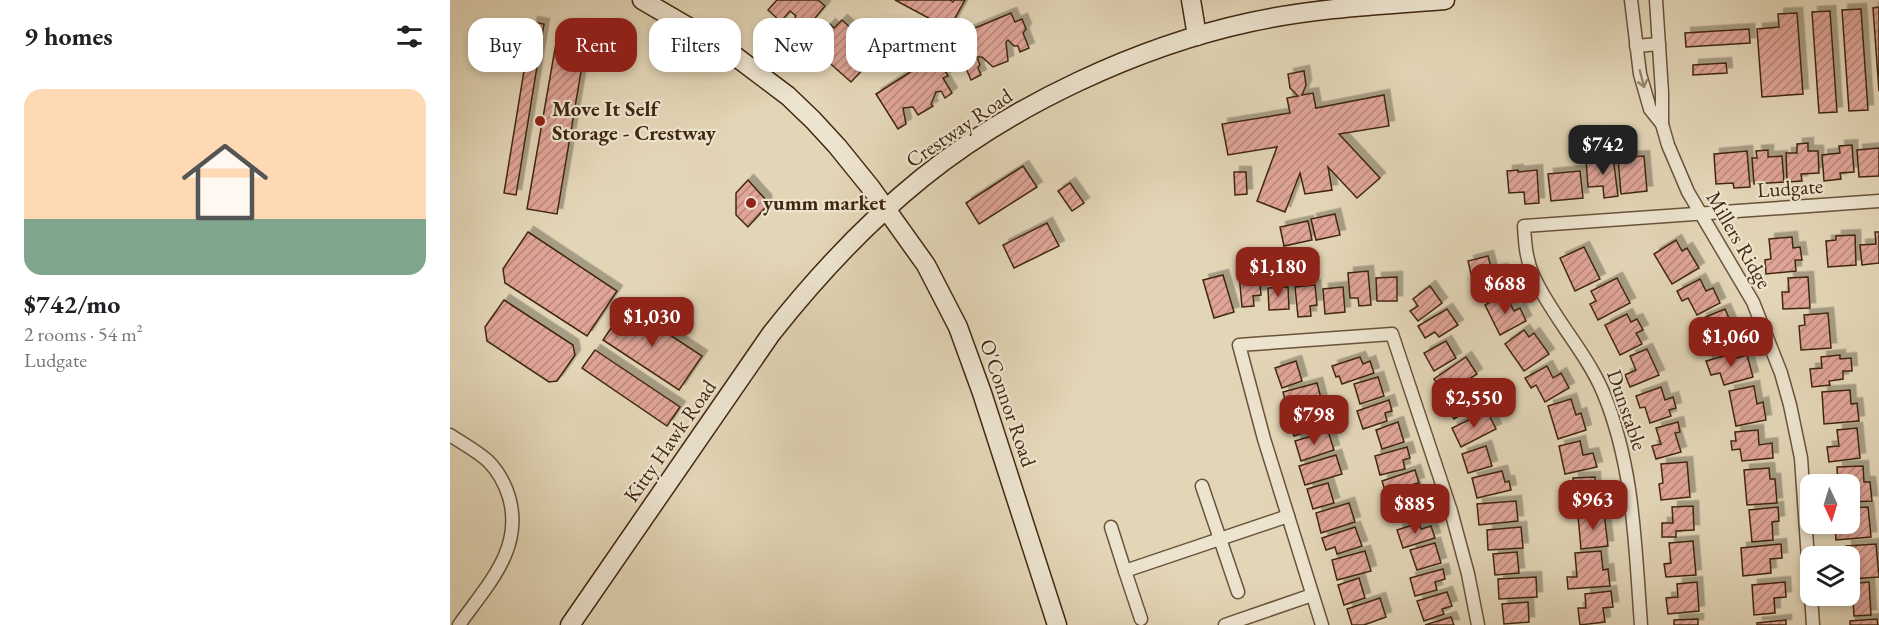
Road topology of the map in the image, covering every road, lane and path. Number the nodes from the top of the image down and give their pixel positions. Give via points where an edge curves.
1 (642, 0) edge
2 (1191, 0) edge
3 (1445, 0) edge
4 (1631, 0) edge
5 (1656, 0) edge
6 (1197, 36) junction
7 (1659, 45) junction
8 (1636, 46) junction
9 (1662, 124) junction
10 (1879, 201) edge
11 (887, 209) junction
12 (1700, 214) junction
13 (1524, 226) joint
14 (450, 435) edge
15 (1202, 486) dead end
16 (1288, 516) junction
17 (1111, 527) dead end
18 (1220, 539) junction
19 (1807, 546) edge
20 (1125, 571) junction
21 (1238, 592) dead end
22 (1312, 595) junction
23 (1812, 606) edge
24 (1141, 619) dead end
25 (459, 625) edge
26 (570, 625) edge
27 (1057, 625) edge
28 (1225, 625) edge
29 (1322, 625) edge
30 (1478, 625) edge
31 (1641, 625) edge
32 (1813, 625) edge

1 - 11 main road via 723,47 788,96 824,130
2 - 6 main road
3 - 6 main road, Crestway Road via 1331,9 1252,21
4 - 8 street, Millers Ridge
5 - 7 street, Millers Ridge
6 - 11 main road, Crestway Road via 1108,68 1030,106 937,166
7 - 8 street
7 - 9 street, Millers Ridge
8 -> 9 street, Millers Ridge via 1650,109
9 - 12 street, Millers Ridge
10 - 12 street, Ludgate
11 - 26 main road, Kitty Hawk Road via 830,263 771,334
11 - 27 main road, O'Connor Road via 926,265 958,327
12 - 13 street, Ludgate
12 - 19 street, Millers Ridge via 1753,302 1781,373 1801,458
13 - 31 street, Dunstable via 1532,273 1587,359 1617,430 1628,472
14 - 25 street via 495,469 513,511 512,539 501,566
15 - 18 street
16 - 18 street
16 - 22 street
16 - 30 street via 1239,345 1392,333 1451,511
17 - 20 street
18 - 20 street
18 - 21 street
20 - 24 street
22 - 28 street
22 - 29 street
23 - 32 street

